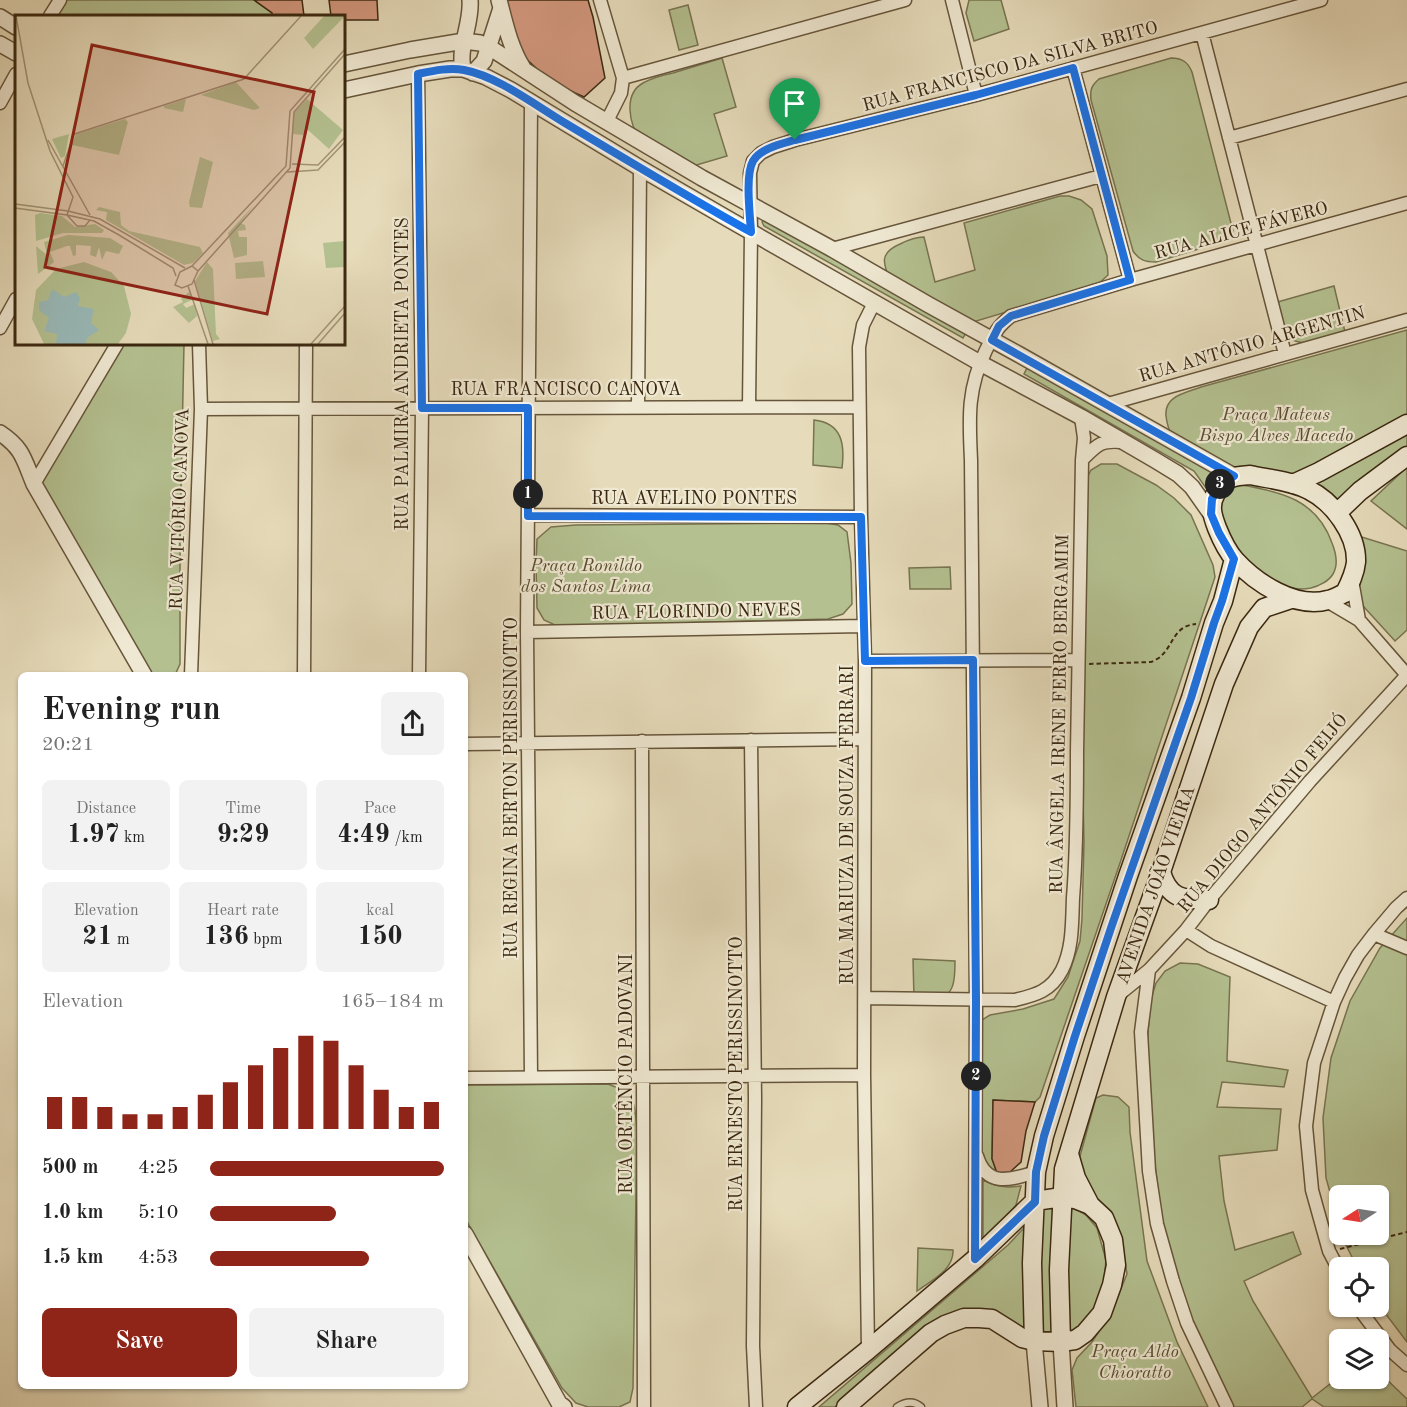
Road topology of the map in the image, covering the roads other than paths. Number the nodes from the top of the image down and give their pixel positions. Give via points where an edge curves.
1 (60, 0) edge
2 (470, 0) edge
3 (600, 0) edge
4 (905, 0) edge
5 (952, 0) edge
6 (1322, 0) edge
7 (500, 3) edge
8 (1300, 3) edge
9 (51, 15) edge
10 (0, 17) edge
11 (15, 26) edge
12 (1202, 33) junction
13 (464, 41) junction
14 (0, 44) edge
15 (489, 47) junction
16 (15, 52) edge
17 (345, 64) edge
18 (1073, 68) junction
19 (468, 71) junction
20 (525, 71) junction
21 (418, 74) junction
22 (15, 76) edge
23 (622, 78) junction
24 (1407, 89) edge
25 (345, 90) edge
26 (976, 95) junction
27 (531, 102) junction
28 (0, 103) edge
29 (607, 122) junction
30 (1229, 138) junction
31 (640, 168) junction
32 (1101, 177) junction
33 (1407, 203) edge
34 (750, 205) junction
35 (751, 232) junction
36 (1257, 245) junction
37 (832, 249) junction
38 (1130, 280) junction
39 (15, 301) edge
40 (874, 303) junction
41 (1407, 320) edge
42 (0, 328) edge
43 (992, 340) junction
44 (116, 345) edge
45 (199, 345) edge
46 (306, 345) edge
47 (1285, 354) junction
48 (980, 363) junction
49 (1108, 404) junction
50 (638, 407) junction
51 (749, 407) junction
52 (859, 407) junction
53 (422, 408) junction
54 (528, 408) junction
55 (201, 409) junction
56 (306, 409) junction
57 (1082, 417) junction
58 (1407, 424) edge
59 (0, 433) edge
60 (1122, 442) junction
61 (1407, 456) edge
62 (1082, 460) junction
63 (1234, 476) junction
64 (34, 484) junction
65 (1293, 484) junction
66 (1337, 513) junction
67 (1211, 514) junction
68 (528, 516) junction
69 (861, 517) junction
70 (1234, 559) junction
71 (1352, 579) junction
72 (1291, 599) junction
73 (1328, 601) junction
74 (1359, 620) junction
75 (864, 626) junction
76 (528, 632) junction
77 (973, 660) junction
78 (865, 661) junction
79 (1078, 663) junction
80 (142, 672) edge
81 (191, 672) edge
82 (304, 672) edge
83 (419, 672) edge
84 (1407, 675) edge
85 (864, 739) junction
86 (751, 740) junction
87 (642, 741) junction
88 (528, 743) junction
89 (468, 744) edge
90 (1161, 872) junction
91 (1407, 898) edge
92 (1209, 900) junction
93 (1186, 930) junction
94 (1374, 934) junction
95 (1407, 948) edge
96 (1149, 970) junction
97 (1116, 997) junction
98 (865, 998) junction
99 (976, 1000) junction
100 (1334, 1002) junction
101 (755, 1075) junction
102 (864, 1075) junction
103 (644, 1076) junction
104 (531, 1077) junction
105 (468, 1078) edge
106 (1069, 1151) junction
107 (976, 1152) junction
108 (1036, 1172) junction
109 (1062, 1197) junction
110 (1035, 1202) junction
111 (1090, 1205) junction
112 (468, 1239) edge
113 (1332, 1257) edge
114 (975, 1259) junction
115 (1365, 1317) edge
116 (1034, 1341) junction
117 (1061, 1342) junction
118 (868, 1350) junction
119 (1407, 1365) edge
120 (564, 1407) edge
121 (645, 1407) edge
122 (756, 1407) edge
123 (797, 1407) edge
124 (846, 1407) edge
125 (897, 1407) edge
126 (921, 1407) edge
127 (1040, 1407) edge
128 (1065, 1407) edge
129 (1227, 1407) edge

1 - 9 street
2 - 13 street
3 - 23 street
4 - 23 street
5 - 26 street
6 - 8 street, RUA FRANCISCO DA SILVA BRITO
7 - 15 street
7 - 20 street via 515,56
8 - 12 street, RUA FRANCISCO DA SILVA BRITO
10 - 11 street
12 - 18 street, RUA FRANCISCO DA SILVA BRITO
12 - 30 street
13 - 15 street
13 - 17 street
13 - 19 street
14 - 16 street
15 - 19 street via 484,61
15 - 20 street
18 - 26 street, RUA FRANCISCO DA SILVA BRITO
18 - 32 street
19 - 21 street via 450,69
19 - 27 street
20 - 29 street
21 - 25 street
21 - 53 street, RUA PALMIRA ANDRIETA PONTES
22 - 28 street
23 - 29 street via 621,93
24 - 30 street
26 - 34 street, RUA FRANCISCO DA SILVA BRITO via 772,147 753,161
27 - 31 street
27 - 54 street, RUA REGINA BERTON PERISSINOTTO
29 - 34 street
30 - 36 street
31 - 35 street
31 - 50 street
32 - 37 street
32 - 38 street
33 - 36 street, RUA ALICE FÁVERO
34 - 35 street, RUA FRANCISCO DA SILVA BRITO
34 - 37 street
35 - 40 street
35 - 51 street, RUA FRANCISCO DA SILVA BRITO
36 - 38 street, RUA ALICE FÁVERO
36 - 47 street
37 - 43 street
38 - 43 street, RUA ALICE FÁVERO via 1011,316 999,326
39 - 42 street
40 - 48 street
40 - 52 street, RUA MARIUZA DE SOUZA FERRARI via 863,325 859,347
41 - 47 street, RUA ANTÔNIO ARGENTIN
43 - 48 street, RUA ALICE FÁVERO
43 - 49 street
44 - 64 street
45 - 55 street, RUA VITÓRIO CANOVA
46 - 56 street
47 - 49 street, RUA ANTÔNIO ARGENTIN
48 - 57 street
48 - 77 street, RUA ALICE FÁVERO via 974,377 969,425
49 - 63 street
50 - 51 street, RUA FRANCISCO CANOVA
50 - 54 street, RUA FRANCISCO CANOVA
51 - 52 street, RUA FRANCISCO CANOVA
52 - 69 street, RUA MARIUZA DE SOUZA FERRARI
53 - 54 street, RUA FRANCISCO CANOVA
53 - 56 street, RUA FRANCISCO CANOVA
53 - 83 street, RUA PALMIRA ANDRIETA PONTES
54 - 68 street, RUA REGINA BERTON PERISSINOTTO
55 - 56 street, RUA FRANCISCO CANOVA
55 - 81 street, RUA VITÓRIO CANOVA
56 - 82 street
57 - 60 street
57 - 62 street, RUA ÂNGELA IRENE FERRO BERGAMIM
58 - 65 main road
59 - 64 street via 21,450
60 - 62 street via 1097,445
60 - 67 street via 1178,474
61 - 66 main road via 1360,490
62 - 79 street, RUA ÂNGELA IRENE FERRO BERGAMIM
63 - 65 main road via 1250,475
63 - 67 main road via 1220,484 1212,499
64 - 80 street
65 - 66 main road via 1319,496
66 - 71 main road via 1353,547 1356,561
67 - 70 main road, AVENIDA JOÃO VIEIRA
68 - 69 street, RUA AVELINO PONTES
68 - 76 street, RUA REGINA BERTON PERISSINOTTO
69 - 75 street, RUA MARIUZA DE SOUZA FERRARI
70 - 72 main road, AVENIDA JOÃO VIEIRA via 1263,584
70 - 108 main road, AVENIDA JOÃO VIEIRA via 1191,698 1075,1036
71 - 73 main road via 1345,593
71 - 74 street
72 - 73 main road, AVENIDA JOÃO VIEIRA
72 - 90 main road, AVENIDA JOÃO VIEIRA via 1264,608 1248,627 1224,684
73 - 74 street
74 - 84 street
75 - 76 street, RUA FLORINDO NEVES
75 - 78 street, RUA MARIUZA DE SOUZA FERRARI
76 - 88 street, RUA REGINA BERTON PERISSINOTTO
77 - 78 street
77 - 79 street
77 - 99 street, RUA ALICE FÁVERO
78 - 85 street, RUA MARIUZA DE SOUZA FERRARI
79 - 99 street, RUA ÂNGELA IRENE FERRO BERGAMIM via 1077,841 1071,941 1063,968 1056,980 1037,995 1014,1000
84 - 92 street, RUA DIOGO ANTÔNIO FEIJÓ
85 - 86 street
85 - 98 street, RUA MARIUZA DE SOUZA FERRARI
86 - 87 street
86 - 101 street, RUA ERNESTO PERISSINOTTO
87 - 88 street
87 - 103 street, RUA ORTÊNCIO PADOVANI
88 - 89 street
88 - 104 street, RUA REGINA BERTON PERISSINOTTO
90 - 92 main road via 1169,889 1180,898
90 - 97 main road, AVENIDA JOÃO VIEIRA
91 - 94 street
92 - 93 street, RUA DIOGO ANTÔNIO FEIJÓ
93 - 96 street, RUA DIOGO ANTÔNIO FEIJÓ
93 - 100 street via 1211,946
94 - 95 street
94 - 100 street
96 - 97 street, RUA DIOGO ANTÔNIO FEIJÓ
96 - 129 street via 1140,1032 1149,1171 1157,1224 1186,1323
97 - 106 main road, AVENIDA JOÃO VIEIRA
98 - 99 street
98 - 102 street, RUA MARIUZA DE SOUZA FERRARI
99 - 107 street, RUA ALICE FÁVERO
100 - 113 street via 1314,1063 1306,1126 1311,1190
101 - 102 street
101 - 103 street
101 - 122 street, RUA ERNESTO PERISSINOTTO
102 - 118 street, RUA MARIUZA DE SOUZA FERRARI
103 - 104 street
103 - 121 street, RUA ORTÊNCIO PADOVANI
104 - 105 street
106 - 109 main road, AVENIDA JOÃO VIEIRA
106 - 111 main road via 1076,1178
107 - 108 street via 984,1171 1000,1180
107 - 114 street, RUA ALICE FÁVERO
108 - 110 main road, AVENIDA JOÃO VIEIRA
109 - 110 main road
109 - 111 main road
109 - 117 main road, AVENIDA JOÃO VIEIRA
110 - 114 main road
110 - 116 main road, AVENIDA JOÃO VIEIRA
111 - 117 main road via 1104,1218 1113,1240 1116,1265 1112,1284 1102,1312 1085,1333 1075,1340
112 - 120 street
114 - 118 main road
115 - 119 street
116 - 117 main road
116 - 124 main road via 992,1319 964,1318 931,1333
116 - 127 street, AVENIDA JOÃO VIEIRA
117 - 128 street, AVENIDA JOÃO VIEIRA
118 - 123 main road
125 - 126 lane via 909,1401

